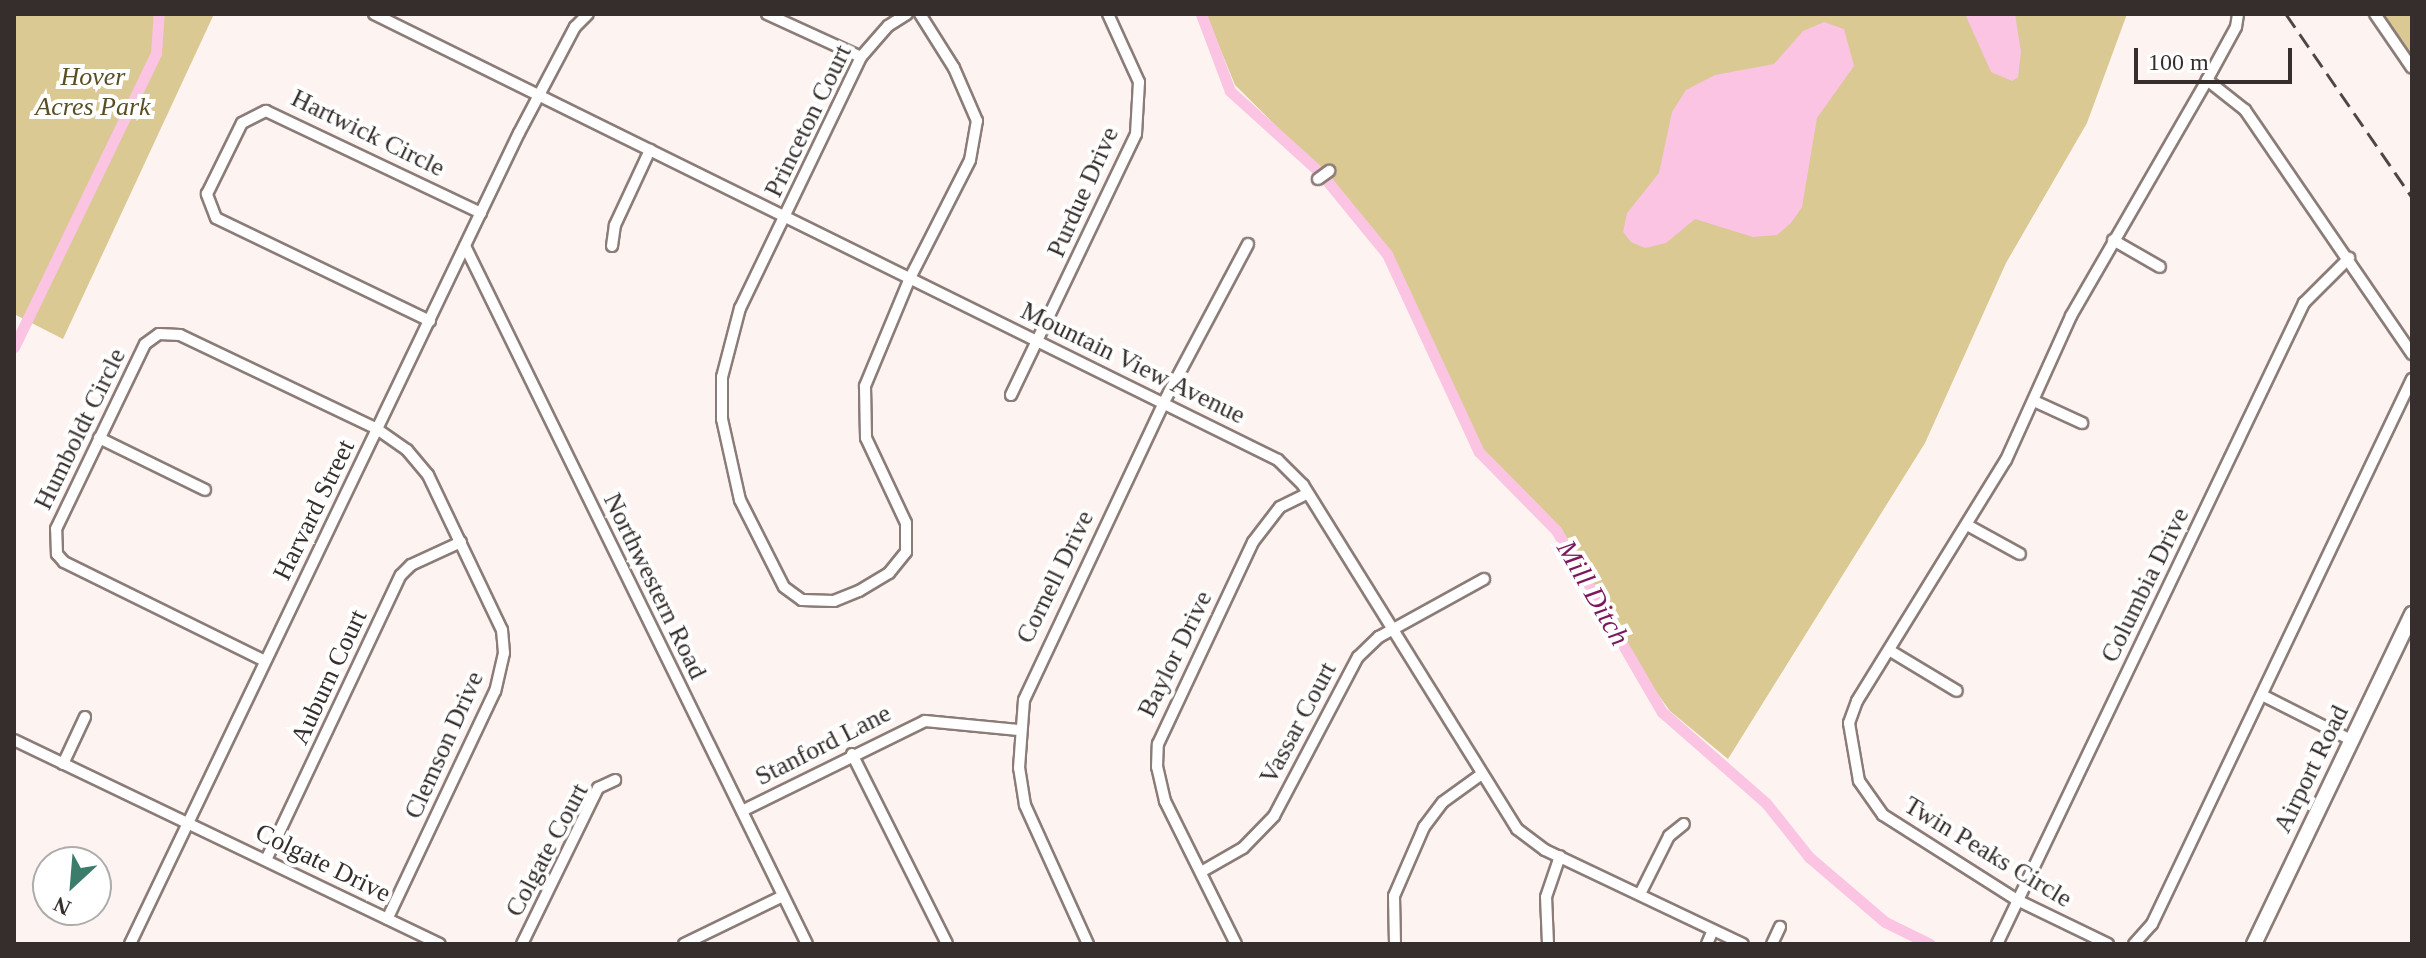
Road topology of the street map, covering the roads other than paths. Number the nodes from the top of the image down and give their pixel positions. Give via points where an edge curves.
1 (374, 14) edge
2 (588, 14) edge
3 (767, 14) edge
4 (907, 14) edge
5 (920, 14) edge
6 (1108, 14) edge
7 (2238, 14) edge
8 (2375, 14) edge
9 (861, 57) junction
10 (2412, 68) edge
11 (2207, 80) junction
12 (539, 96) junction
13 (650, 150) junction
14 (1329, 171) dead end
15 (1318, 179) dead end
16 (481, 213) junction
17 (785, 216) junction
18 (2113, 240) junction
19 (1248, 244) dead end
20 (465, 246) junction
21 (612, 246) dead end
22 (2349, 258) junction
23 (2160, 267) dead end
24 (910, 278) junction
25 (430, 321) junction
26 (1036, 340) junction
27 (2412, 354) edge
28 (2412, 379) edge
29 (1011, 395) dead end
30 (2034, 401) junction
31 (1164, 402) junction
32 (2082, 423) dead end
33 (377, 429) junction
34 (99, 438) junction
35 (205, 490) dead end
36 (1307, 494) junction
37 (1969, 526) junction
38 (461, 542) junction
39 (2020, 554) dead end
40 (1484, 579) dead end
41 (2412, 614) edge
42 (1392, 631) junction
43 (1889, 650) junction
44 (265, 661) junction
45 (1957, 691) dead end
46 (2262, 695) junction
47 (85, 717) dead end
48 (1019, 730) junction
49 (14, 740) edge
50 (2351, 740) junction
51 (852, 754) junction
52 (63, 764) junction
53 (1479, 776) junction
54 (615, 780) dead end
55 (742, 811) junction
56 (186, 821) junction
57 (1684, 824) dead end
58 (1560, 856) junction
59 (266, 860) junction
60 (1201, 872) junction
61 (1640, 894) junction
62 (783, 896) junction
63 (2017, 900) junction
64 (387, 919) junction
65 (1780, 927) dead end
66 (1713, 930) junction
67 (134, 943) edge
68 (440, 944) edge
69 (522, 944) edge
70 (684, 944) edge
71 (807, 944) edge
72 (947, 944) edge
73 (1088, 944) edge
74 (1236, 944) edge
75 (1395, 944) edge
76 (1548, 944) edge
77 (1707, 944) edge
78 (1743, 944) edge
79 (1772, 944) edge
80 (1997, 944) edge
81 (2108, 944) edge
82 (2134, 944) edge
83 (2254, 944) edge

1 - 12 street, Mountain View Avenue
2 - 12 street, Harvard Street via 575,27
3 - 9 street via 790,29 830,40
4 - 9 street, Princeton Court via 888,26
5 - 24 street via 954,68 977,121 970,160
6 - 26 street, Purdue Drive via 1139,82 1136,134
7 - 11 street, Twin Peaks Circle
8 - 10 street
9 - 17 street, Princeton Court
11 - 18 street, Twin Peaks Circle
11 - 22 street via 2245,110
12 - 13 street, Mountain View Avenue
12 - 16 street, Harvard Street
13 - 17 street, Mountain View Avenue
13 - 21 street via 615,225
14 - 15 street
16 - 20 street, Harvard Street
16 - 25 street, Hartwick Circle via 266,111 242,123 207,194 216,218
17 - 24 street, Mountain View Avenue
17 - 24 street, Princeton Court via 740,308 728,347 722,419 728,460 748,520 784,587 802,600 834,601 859,591 889,573 906,552 906,523 866,438 863,412 872,361
18 - 23 street
18 - 30 street, Twin Peaks Circle via 2071,316
19 - 31 street, Cornell Drive
20 - 25 street, Harvard Street
20 - 55 street, Northwestern Road
22 - 27 street
22 - 63 street, Columbia Drive via 2304,303
24 - 26 street, Mountain View Avenue
25 - 33 street, Harvard Street
26 - 29 street, Purdue Drive
26 - 31 street, Mountain View Avenue
28 - 46 street
30 - 32 street
30 - 37 street, Twin Peaks Circle
31 - 36 street, Mountain View Avenue via 1278,460
31 - 48 street, Cornell Drive via 1033,672
33 - 34 street, Humboldt Circle via 172,333 145,344
33 - 38 street, Clemson Drive via 422,467
33 - 44 street, Harvard Street
34 - 35 street
34 - 44 street, Humboldt Circle via 56,529 57,554
36 - 42 street, Mountain View Avenue
36 - 60 street, Baylor Drive via 1280,507 1253,542 1163,728 1157,767 1161,790
37 - 39 street
37 - 43 street, Twin Peaks Circle
38 - 59 street, Auburn Court via 401,575
38 - 64 street, Clemson Drive via 502,630 501,675
40 - 42 street, Vassar Court
41 - 50 main road, Airport Road
42 - 53 street, Mountain View Avenue
42 - 60 street, Vassar Court via 1345,674 1267,825 1243,848
43 - 45 street
43 - 63 street, Twin Peaks Circle via 1849,723 1859,781 1883,815
44 - 56 street, Harvard Street
46 - 50 street
46 - 82 street via 2152,924
47 - 52 street
48 - 51 street, Stanford Lane via 925,721
48 - 73 street, Cornell Drive via 1025,805
49 - 52 street, Colgate Drive
50 - 83 main road, Airport Road
51 - 55 street, Stanford Lane
51 - 72 street
52 - 56 street, Colgate Drive
53 - 58 street, Mountain View Avenue via 1517,829
53 - 75 street via 1443,802 1424,827 1394,896
54 - 69 street, Colgate Court via 598,788
55 - 62 street, Northwestern Road
56 - 59 street, Colgate Drive
56 - 67 street, Harvard Street
57 - 61 street via 1669,836
58 - 61 street, Mountain View Avenue
58 - 76 street via 1546,897
59 - 64 street, Colgate Drive
60 - 74 street, Baylor Drive
61 - 66 street, Mountain View Avenue
62 - 70 street
62 - 71 street, Northwestern Road
63 - 80 street, Columbia Drive
63 - 81 street, Twin Peaks Circle
64 - 68 street, Colgate Drive
65 - 79 street
66 - 77 street
66 - 78 street, Mountain View Avenue

